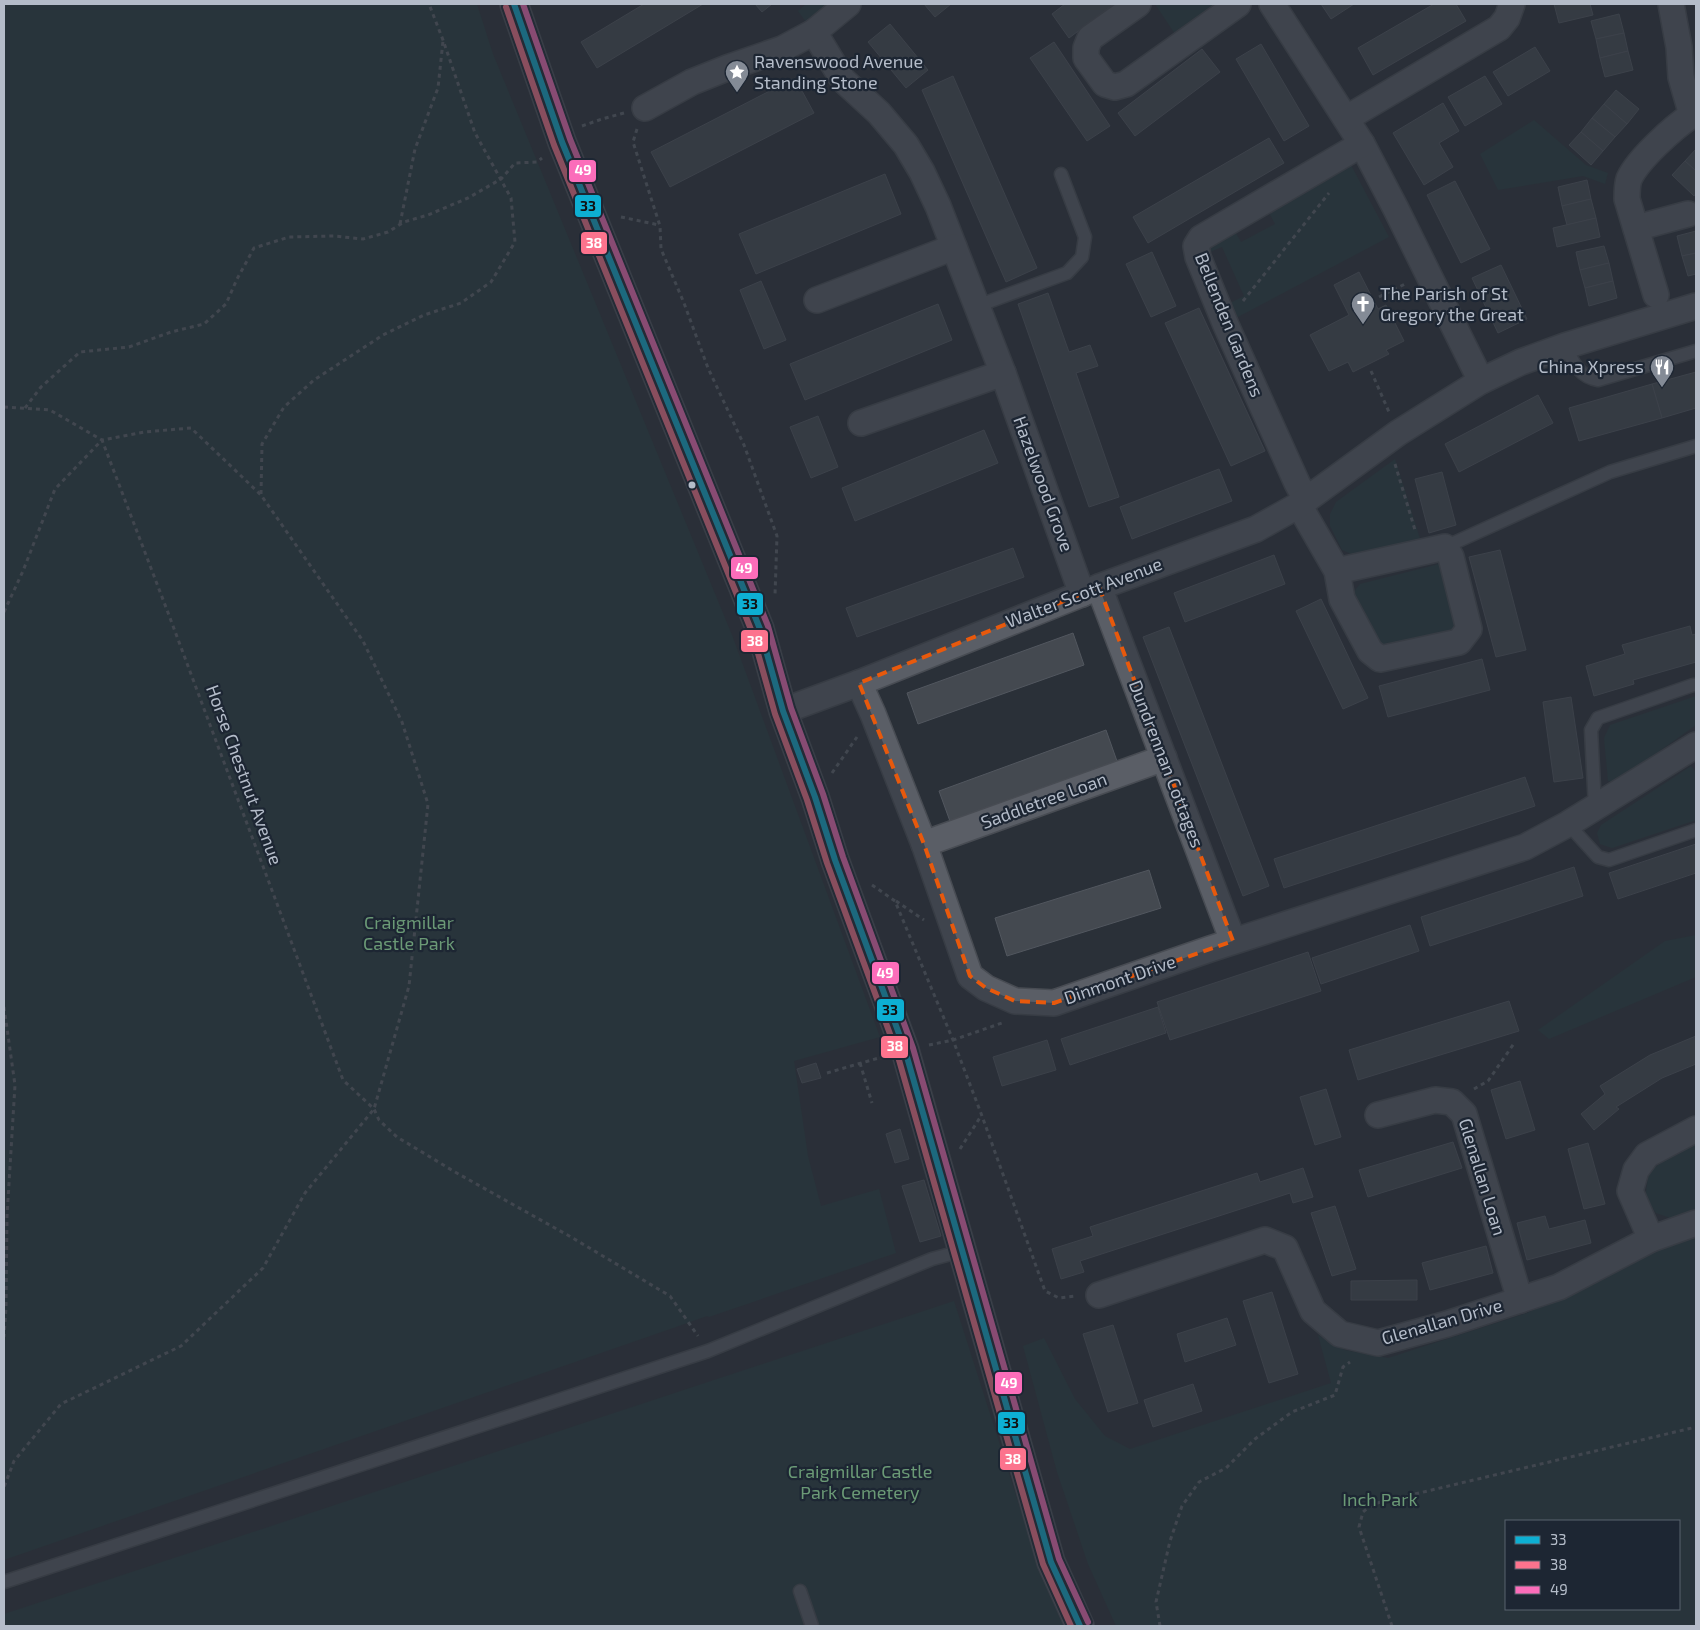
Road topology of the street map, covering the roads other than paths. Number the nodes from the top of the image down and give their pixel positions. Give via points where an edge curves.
1 (514, 4) edge
2 (848, 4) edge
3 (1138, 4) edge
4 (1238, 4) edge
5 (1272, 4) edge
6 (1512, 4) edge
7 (1671, 4) edge
8 (814, 32) junction
9 (644, 108) road end
10 (1694, 114) edge
11 (1347, 118) junction
12 (1362, 144) junction
13 (1061, 174) dead end
14 (1688, 214) dead end
15 (1636, 228) junction
16 (954, 247) junction
17 (1656, 295) dead end
18 (817, 300) dead end
19 (978, 306) junction
20 (1696, 306) edge
21 (1565, 346) junction
22 (1696, 352) edge
23 (1003, 373) junction
24 (1481, 381) junction
25 (861, 422) dead end
26 (1696, 446) edge
27 (1303, 502) junction
28 (1446, 547) junction
29 (1337, 571) junction
30 (1091, 590) junction
31 (859, 682) junction
32 (1696, 685) edge
33 (783, 711) junction
34 (1696, 746) edge
35 (1164, 758) junction
36 (1594, 807) junction
37 (1568, 824) junction
38 (1696, 830) edge
39 (924, 844) junction
40 (1233, 941) junction
41 (1378, 1117) dead end
42 (1696, 1129) edge
43 (1696, 1223) edge
44 (1651, 1239) junction
45 (962, 1251) junction
46 (1099, 1295) road end
47 (1520, 1300) junction
48 (4, 1582) edge
49 (800, 1591) dead end
50 (812, 1626) edge
51 (1080, 1626) edge

1 - 33 main road via 562,142 760,629
2 - 8 street
3 - 4 street via 1090,38 1086,58 1105,84 1115,87 1126,84
5 - 11 street
6 - 11 street via 1499,28
7 - 10 street via 1679,47 1680,78
8 - 9 street via 782,49 692,82
8 - 16 street, Hazelwood Grove via 843,80 879,113 906,145 922,172
10 - 15 street via 1670,132 1640,163 1630,179 1627,199
11 - 12 street
12 - 24 street
12 - 27 street, Bellenden Gardens via 1202,238 1196,246 1225,323
13 - 19 lane via 1085,237 1082,257 1068,272
14 - 15 street
15 - 17 street
16 - 18 street
16 - 19 street, Hazelwood Grove
19 - 23 street, Hazelwood Grove
20 - 21 street, Walter Scott Avenue
21 - 22 lane via 1579,371 1598,380
21 - 24 street, Walter Scott Avenue via 1520,362
23 - 25 street
23 - 30 street, Hazelwood Grove
24 - 27 street, Walter Scott Avenue via 1393,436
26 - 28 lane via 1610,472
27 - 29 street
27 - 30 street, Walter Scott Avenue via 1256,529
28 - 29 street
28 - 29 street via 1469,629 1459,642 1380,660 1370,651 1342,599
30 - 31 street, Walter Scott Avenue
30 - 35 street, Dundrennan Cottages
31 - 33 street, Walter Scott Avenue
31 - 39 street, Dinmont Drive
32 - 36 lane via 1598,718 1591,730
33 - 45 main road via 906,1050
34 - 36 street, Dinmont Drive
35 - 39 street, Saddletree Loan
35 - 40 street, Dundrennan Cottages
36 - 37 street, Dinmont Drive
37 - 38 lane via 1598,857 1609,860
37 - 40 street, Dinmont Drive via 1525,846
39 - 40 street, Dinmont Drive via 970,976 986,988 1016,1001 1054,1004
41 - 47 street, Glenallan Loan via 1435,1100 1452,1102 1464,1114
42 - 44 street via 1647,1155 1636,1170 1630,1190
43 - 44 street, Glenallan Drive
44 - 47 street, Glenallan Drive via 1559,1287
45 - 48 lane via 932,1259 708,1351
45 - 51 main road via 1052,1562
46 - 47 street, Glenallan Drive via 1264,1240 1285,1248 1313,1312 1340,1334 1378,1342 1448,1324
49 - 50 lane

